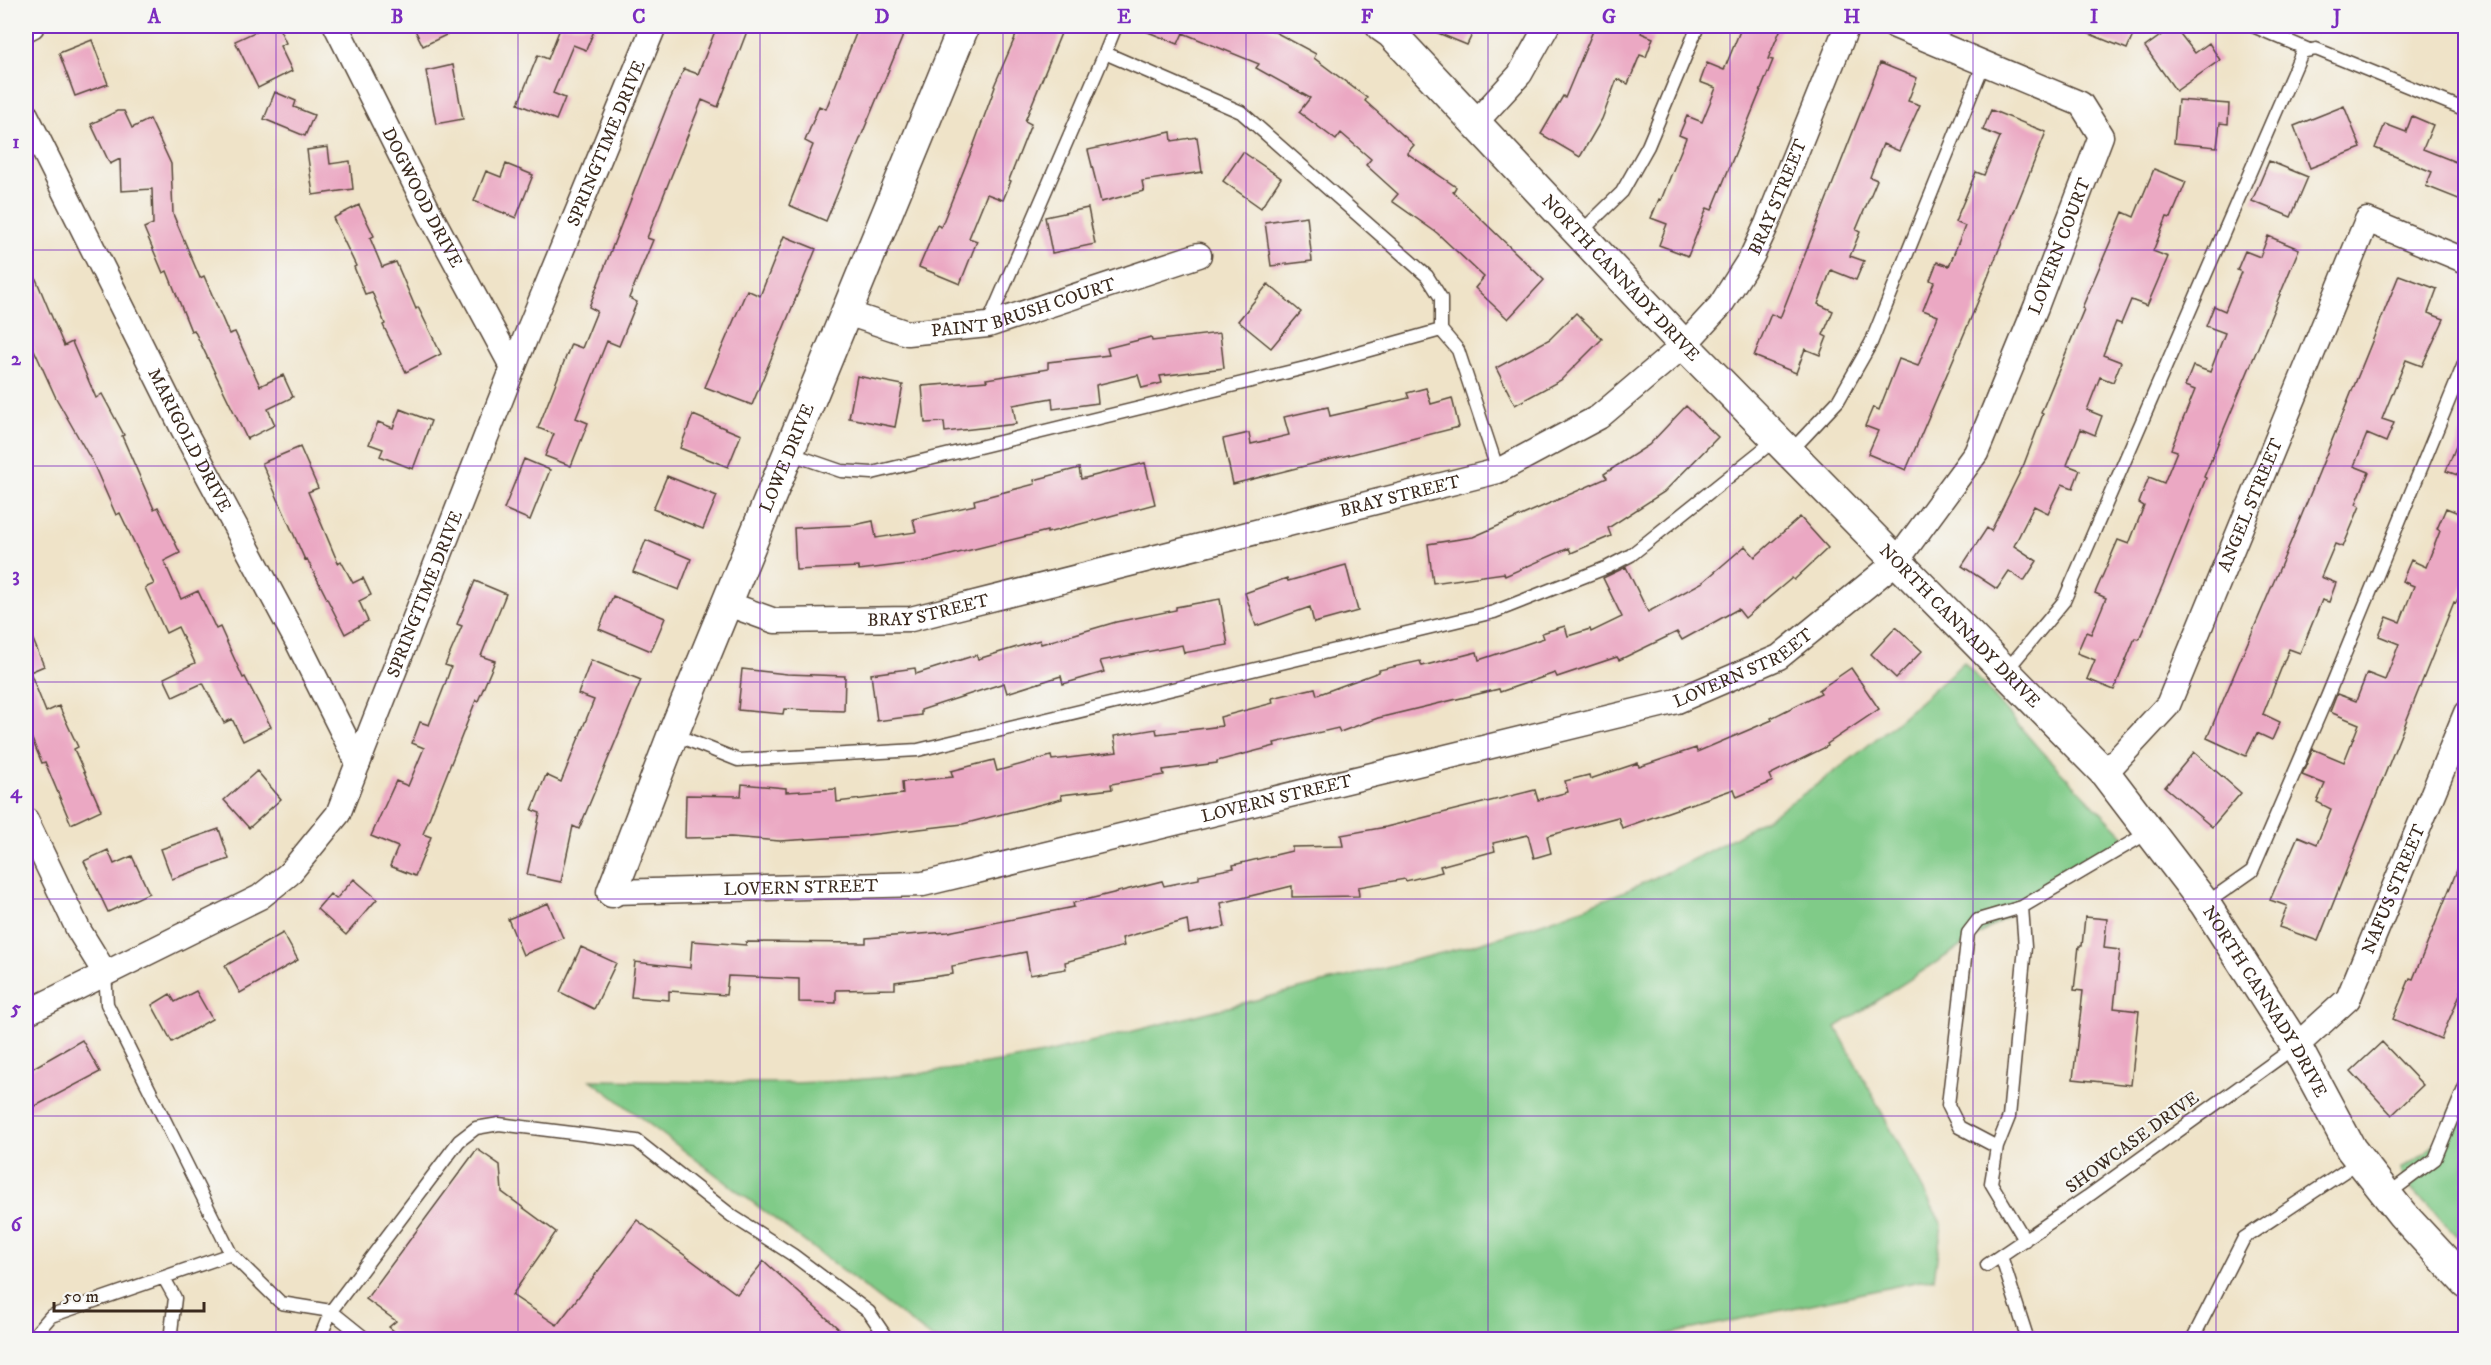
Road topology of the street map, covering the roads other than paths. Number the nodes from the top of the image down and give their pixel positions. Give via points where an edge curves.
1 (32, 26) edge
2 (336, 26) edge
3 (654, 26) edge
4 (964, 26) edge
5 (1116, 26) edge
6 (1547, 26) edge
7 (1698, 26) edge
8 (1847, 26) edge
9 (1895, 26) edge
10 (2253, 26) edge
11 (1389, 28) edge
12 (26, 29) edge
13 (2309, 50) junction
14 (1105, 53) junction
15 (1984, 63) junction
16 (2466, 110) edge
17 (26, 115) edge
18 (1476, 122) junction
19 (1579, 234) junction
20 (1199, 255) dead end
21 (2466, 261) edge
22 (847, 313) junction
23 (988, 325) junction
24 (1441, 330) junction
25 (1684, 345) junction
26 (2466, 358) edge
27 (513, 368) junction
28 (1783, 445) junction
29 (789, 453) junction
30 (1498, 471) junction
31 (1896, 562) junction
32 (728, 604) junction
33 (2006, 672) junction
34 (2466, 714) edge
35 (673, 735) junction
36 (358, 763) junction
37 (2105, 773) junction
38 (26, 820) edge
39 (2150, 831) junction
40 (612, 892) joint
41 (2205, 904) junction
42 (2022, 907) junction
43 (105, 973) junction
44 (26, 1013) edge
45 (2296, 1046) junction
46 (2466, 1084) edge
47 (1997, 1147) junction
48 (2360, 1161) junction
49 (2387, 1195) junction
50 (2025, 1240) junction
51 (231, 1254) junction
52 (2001, 1256) junction
53 (1987, 1265) dead end
54 (164, 1278) junction
55 (2466, 1283) edge
56 (331, 1311) junction
57 (30, 1340) edge
58 (170, 1340) edge
59 (319, 1340) edge
60 (367, 1340) edge
61 (888, 1340) edge
62 (2028, 1340) edge
63 (2192, 1340) edge

1 - 12 street
2 - 27 street, DOGWOOD DRIVE
3 - 27 street, SPRINGTIME DRIVE
4 - 22 street, LOWE DRIVE
5 - 14 lane
6 - 18 street via 1520,74
7 - 19 lane via 1648,146 1622,192
8 - 25 street, BRAY STREET via 1752,256 1720,306
9 - 15 street, LOVERN COURT
10 - 13 lane
11 - 18 street, NORTH CANNADY DRIVE
13 - 16 lane via 2316,49
13 - 33 lane via 2302,51 2064,601
14 - 23 lane
14 - 24 lane via 1241,112 1427,276 1441,298
15 - 28 lane via 1871,343 1838,401
15 - 31 street, LOVERN COURT via 2081,104 2101,136 1976,453
17 - 36 street, MARIGOLD DRIVE via 181,425
18 - 19 street, NORTH CANNADY DRIVE
19 - 25 street, NORTH CANNADY DRIVE
20 - 23 street, PAINT BRUSH COURT
21 - 37 street, ANGEL STREET via 2367,220 2168,705
22 - 23 street, PAINT BRUSH COURT via 907,333
22 - 29 street, LOWE DRIVE
24 - 29 lane via 1309,367 872,473 841,471
24 - 30 lane via 1458,350
25 - 28 street, NORTH CANNADY DRIVE
25 - 30 street, BRAY STREET via 1599,417
26 - 41 lane via 2252,871
27 - 36 street, SPRINGTIME DRIVE
28 - 31 street, NORTH CANNADY DRIVE
28 - 35 lane via 1631,555 1494,612 918,750 738,760
29 - 32 street, LOWE DRIVE
30 - 32 street, BRAY STREET via 911,619 775,621
31 - 33 street, NORTH CANNADY DRIVE
31 - 40 street, LOVERN STREET via 1779,657 1677,701 923,884
32 - 35 street, LOWE DRIVE
33 - 37 street, NORTH CANNADY DRIVE
34 - 45 street, NAFUS STREET via 2348,999
35 - 40 street, LOWE DRIVE
36 - 43 street, SPRINGTIME DRIVE via 338,814 289,874 260,897
37 - 39 street, NORTH CANNADY DRIVE
38 - 43 street via 78,929
39 - 41 street, NORTH CANNADY DRIVE
39 - 42 lane
41 - 45 street, NORTH CANNADY DRIVE
42 - 47 lane via 2025,946 2009,1117
42 - 47 lane via 1978,920 1968,933 1949,1094 1948,1106 1959,1127
43 - 44 street, SPRINGTIME DRIVE
43 - 51 lane via 107,1004
45 - 48 street, NORTH CANNADY DRIVE
45 - 50 lane, SHOWCASE DRIVE
46 - 49 lane via 2435,1159
47 - 50 lane via 1991,1183
48 - 49 street, NORTH CANNADY DRIVE
48 - 63 lane via 2244,1239
49 - 55 street, NORTH CANNADY DRIVE
50 - 52 lane, SHOWCASE DRIVE
51 - 54 lane
51 - 56 lane via 281,1303
52 - 53 lane, SHOWCASE DRIVE
52 - 62 lane
54 - 57 lane via 51,1316
54 - 58 lane via 175,1298
56 - 59 lane
56 - 60 lane
56 - 61 lane via 459,1141 476,1128 499,1124 637,1141 732,1216 793,1255 869,1312

